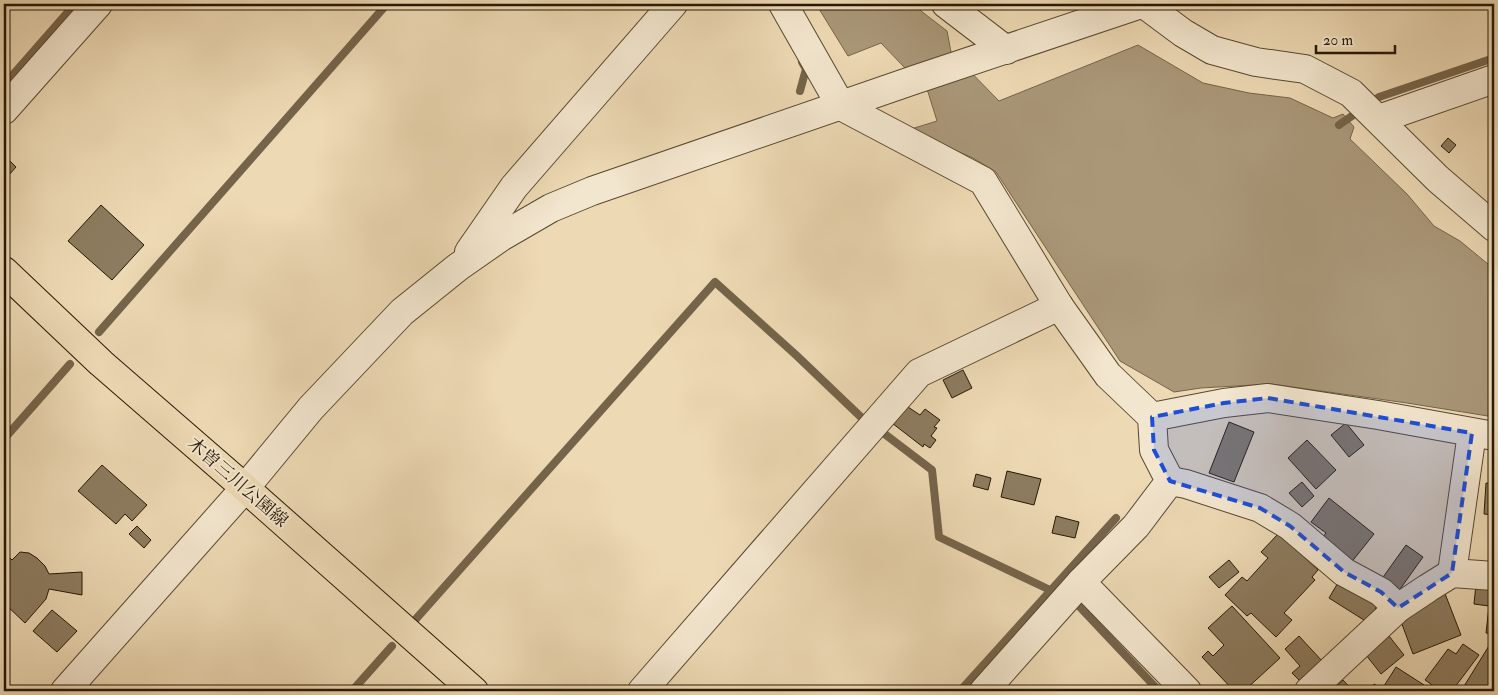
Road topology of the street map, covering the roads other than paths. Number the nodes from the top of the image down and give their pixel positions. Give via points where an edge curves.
1 (98, 4) edge
2 (673, 4) edge
3 (783, 4) edge
4 (946, 4) edge
5 (1142, 4) edge
6 (1006, 50) junction
7 (1494, 80) edge
8 (841, 106) junction
9 (4, 110) edge
10 (1379, 119) junction
11 (1494, 228) edge
12 (458, 267) junction
13 (4, 271) edge
14 (1058, 306) junction
15 (1152, 417) junction
16 (1483, 434) edge
17 (1170, 481) junction
18 (245, 488) junction
19 (1452, 573) junction
20 (1494, 576) edge
21 (1081, 582) junction
22 (1398, 608) junction
23 (65, 691) edge
24 (474, 691) edge
25 (642, 691) edge
26 (984, 691) edge
27 (1187, 691) edge
28 (1309, 691) edge

1 - 9 street
2 - 12 street via 514,187
3 - 8 street
4 - 6 street
5 - 6 street
5 - 10 street via 1212,50 1256,62 1305,69 1351,92
6 - 8 street
7 - 10 street
8 - 12 street via 559,205 501,237
8 - 14 street via 983,181
10 - 11 street via 1438,179
12 - 18 street via 402,312 311,408
13 - 18 main road, 木曽三川公園線 via 100,363
14 - 15 street via 1108,375
14 - 25 street via 919,373
15 - 16 street via 1268,398
15 - 17 street via 1154,450
16 - 19 street
17 - 21 street via 1136,526
17 - 22 street via 1260,508 1290,526 1344,572 1381,592
18 - 23 street
18 - 24 main road, 木曽三川公園線
19 - 20 street
19 - 22 street
21 - 26 street
21 - 27 street
22 - 28 street

